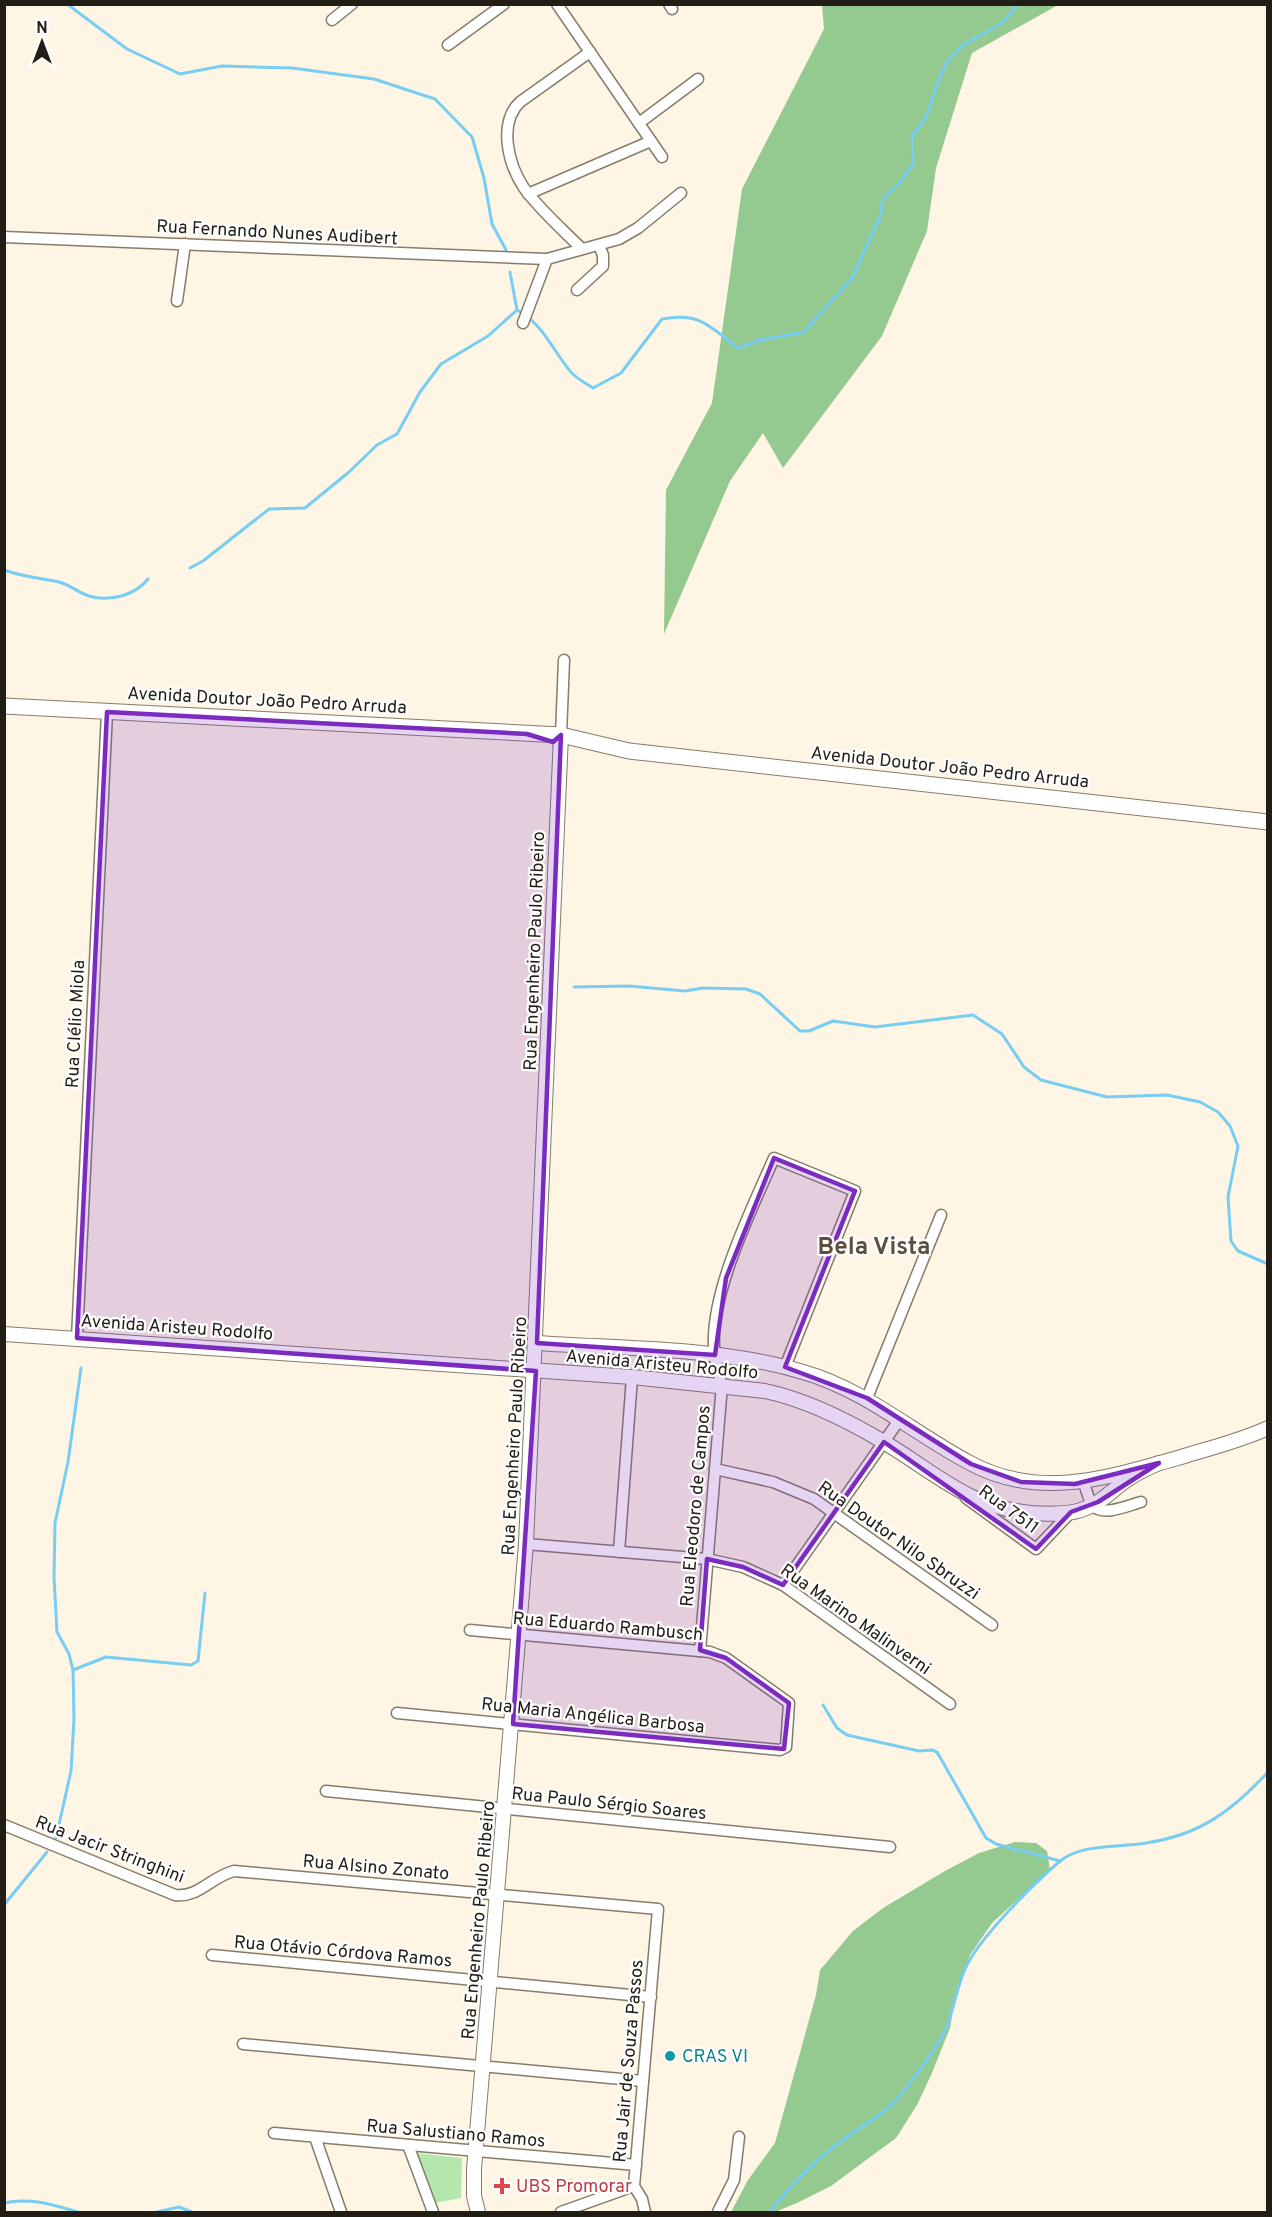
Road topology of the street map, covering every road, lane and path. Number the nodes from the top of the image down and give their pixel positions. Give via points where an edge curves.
1 (352, 4) edge
2 (504, 4) edge
3 (557, 4) edge
4 (332, 20) dead end
5 (448, 45) dead end
6 (590, 52) junction
7 (698, 79) dead end
8 (639, 123) junction
9 (651, 141) junction
10 (663, 157) dead end
11 (681, 193) dead end
12 (528, 194) junction
13 (4, 237) edge
14 (185, 244) junction
15 (599, 246) junction
16 (582, 249) junction
17 (547, 259) junction
18 (577, 290) dead end
19 (177, 301) dead end
20 (523, 323) dead end
21 (564, 660) dead end
22 (4, 706) edge
23 (107, 712) junction
24 (561, 735) junction
25 (1268, 822) edge
26 (941, 1215) dead end
27 (4, 1334) edge
28 (77, 1338) junction
29 (537, 1343) junction
30 (715, 1356) junction
31 (785, 1367) junction
32 (536, 1371) junction
33 (632, 1377) junction
34 (722, 1384) junction
35 (867, 1398) junction
36 (900, 1419) junction
37 (1268, 1428) edge
38 (884, 1442) junction
39 (1159, 1463) junction
40 (715, 1468) junction
41 (1084, 1483) junction
42 (951, 1488) junction
43 (1141, 1502) dead end
44 (1093, 1505) junction
45 (834, 1512) junction
46 (1071, 1512) junction
47 (526, 1545) junction
48 (619, 1552) junction
49 (707, 1559) junction
50 (783, 1585) junction
51 (992, 1625) dead end
52 (470, 1630) dead end
53 (520, 1634) junction
54 (700, 1651) junction
55 (950, 1704) dead end
56 (397, 1713) dead end
57 (513, 1724) junction
58 (784, 1749) joint
59 (326, 1791) dead end
60 (505, 1809) junction
61 (4, 1826) edge
62 (890, 1847) dead end
63 (234, 1871) joint
64 (498, 1894) junction
65 (658, 1909) joint
66 (212, 1955) dead end
67 (490, 1982) junction
68 (651, 1996) junction
69 (243, 2044) dead end
70 (483, 2066) junction
71 (643, 2081) junction
72 (274, 2133) dead end
73 (315, 2137) junction
74 (739, 2137) dead end
75 (408, 2145) junction
76 (476, 2151) junction
77 (636, 2165) junction
78 (634, 2186) junction
79 (341, 2212) edge
80 (433, 2212) edge
81 (478, 2212) edge
82 (561, 2212) edge
83 (645, 2212) edge
84 (718, 2212) edge

1 - 4 street
2 - 5 street
3 - 6 street
6 - 8 street
6 - 12 street via 511,111 507,122 510,150
7 - 8 street
8 - 9 street
9 - 10 street
9 - 12 street
11 - 15 street via 638,228
12 - 16 street
13 - 14 street, Rua Fernando Nunes Audibert
14 - 17 street, Rua Fernando Nunes Audibert
14 - 19 street
15 - 16 street
15 - 18 street via 603,266
16 - 17 street
17 - 20 street
21 - 24 street, Rua Engenheiro Paulo Ribeiro
22 - 23 main road, Avenida Doutor João Pedro Arruda
23 - 24 main road, Avenida Doutor João Pedro Arruda via 527,734 553,742
23 - 28 street, Rua Clélio Miola
24 - 25 main road, Avenida Doutor João Pedro Arruda via 582,748
24 - 29 street, Rua Engenheiro Paulo Ribeiro
26 - 35 street
27 - 28 street, Avenida Aristeu Rodolfo
28 - 32 street, Avenida Aristeu Rodolfo
29 - 30 street, Avenida Aristeu Rodolfo
29 - 32 street, Rua Engenheiro Paulo Ribeiro
30 - 31 street, Avenida Aristeu Rodolfo
30 - 31 street, Rua Eleodoro de Campos via 726,1278 774,1158 855,1191
30 - 34 street, Rua Eleodoro de Campos
31 - 35 street, Avenida Aristeu Rodolfo
32 - 33 street, Avenida Aristeu Rodolfo
32 - 47 street, Rua Engenheiro Paulo Ribeiro
33 - 34 street, Avenida Aristeu Rodolfo
33 - 48 street
34 - 38 street, Avenida Aristeu Rodolfo via 802,1401
34 - 40 street, Rua Eleodoro de Campos
35 - 36 street, Avenida Aristeu Rodolfo
36 - 38 street
36 - 41 street, Avenida Aristeu Rodolfo via 986,1471 1040,1484
37 - 39 street
38 - 42 street, Avenida Aristeu Rodolfo
38 - 45 street
39 - 41 street, Avenida Aristeu Rodolfo
39 - 44 street, Avenida Aristeu Rodolfo
40 - 45 street, Rua Doutor Nilo Sbruzzi via 794,1489
40 - 49 street, Rua Eleodoro de Campos
41 - 44 street
42 - 46 street, Avenida Aristeu Rodolfo via 994,1507 1036,1513
42 - 46 street, Rua 7511 via 1036,1549
43 - 44 street via 1105,1510
44 - 46 street, Avenida Aristeu Rodolfo
45 - 50 street
45 - 51 street, Rua Doutor Nilo Sbruzzi
47 - 48 street, Rua Marino Malinverni
47 - 53 street, Rua Engenheiro Paulo Ribeiro
48 - 49 street, Rua Marino Malinverni
49 - 50 street, Rua Marino Malinverni via 743,1567
49 - 54 street, Rua Eleodoro de Campos
50 - 55 street, Rua Marino Malinverni
52 - 53 street, Rua Eduardo Rambusch
53 - 54 street, Rua Eduardo Rambusch
53 - 57 street, Rua Engenheiro Paulo Ribeiro
54 - 58 street, Rua Eduardo Rambusch via 726,1658 789,1703
56 - 57 street, Rua Maria Angélica Barbosa
57 - 58 street, Rua Maria Angélica Barbosa
57 - 60 street, Rua Engenheiro Paulo Ribeiro
59 - 60 street, Rua Paulo Sérgio Soares
60 - 62 street, Rua Paulo Sérgio Soares
60 - 64 street, Rua Engenheiro Paulo Ribeiro
61 - 63 street, Rua Jacir Stringhini via 176,1895 192,1895 220,1875
63 - 64 street, Rua Alsino Zonato
64 - 65 street, Rua Alsino Zonato
64 - 67 street, Rua Engenheiro Paulo Ribeiro
65 - 68 street, Rua Jair de Souza Passos
66 - 67 street, Rua Otávio Córdova Ramos
67 - 68 street, Rua Otávio Córdova Ramos
67 - 70 street, Rua Engenheiro Paulo Ribeiro
68 - 71 street, Rua Jair de Souza Passos
69 - 70 street
70 - 71 street
70 - 76 street, Rua Engenheiro Paulo Ribeiro
71 - 77 street, Rua Jair de Souza Passos
72 - 73 street, Rua Salustiano Ramos
73 - 75 street, Rua Salustiano Ramos
73 - 79 street
74 - 84 street via 734,2180
75 - 76 street, Rua Salustiano Ramos
75 - 80 street
76 - 77 street, Rua Salustiano Ramos
76 - 81 street, Rua Engenheiro Paulo Ribeiro via 473,2184
77 - 78 street, Rua Jair de Souza Passos
78 - 82 street
78 - 83 street, Rua Jair de Souza Passos

